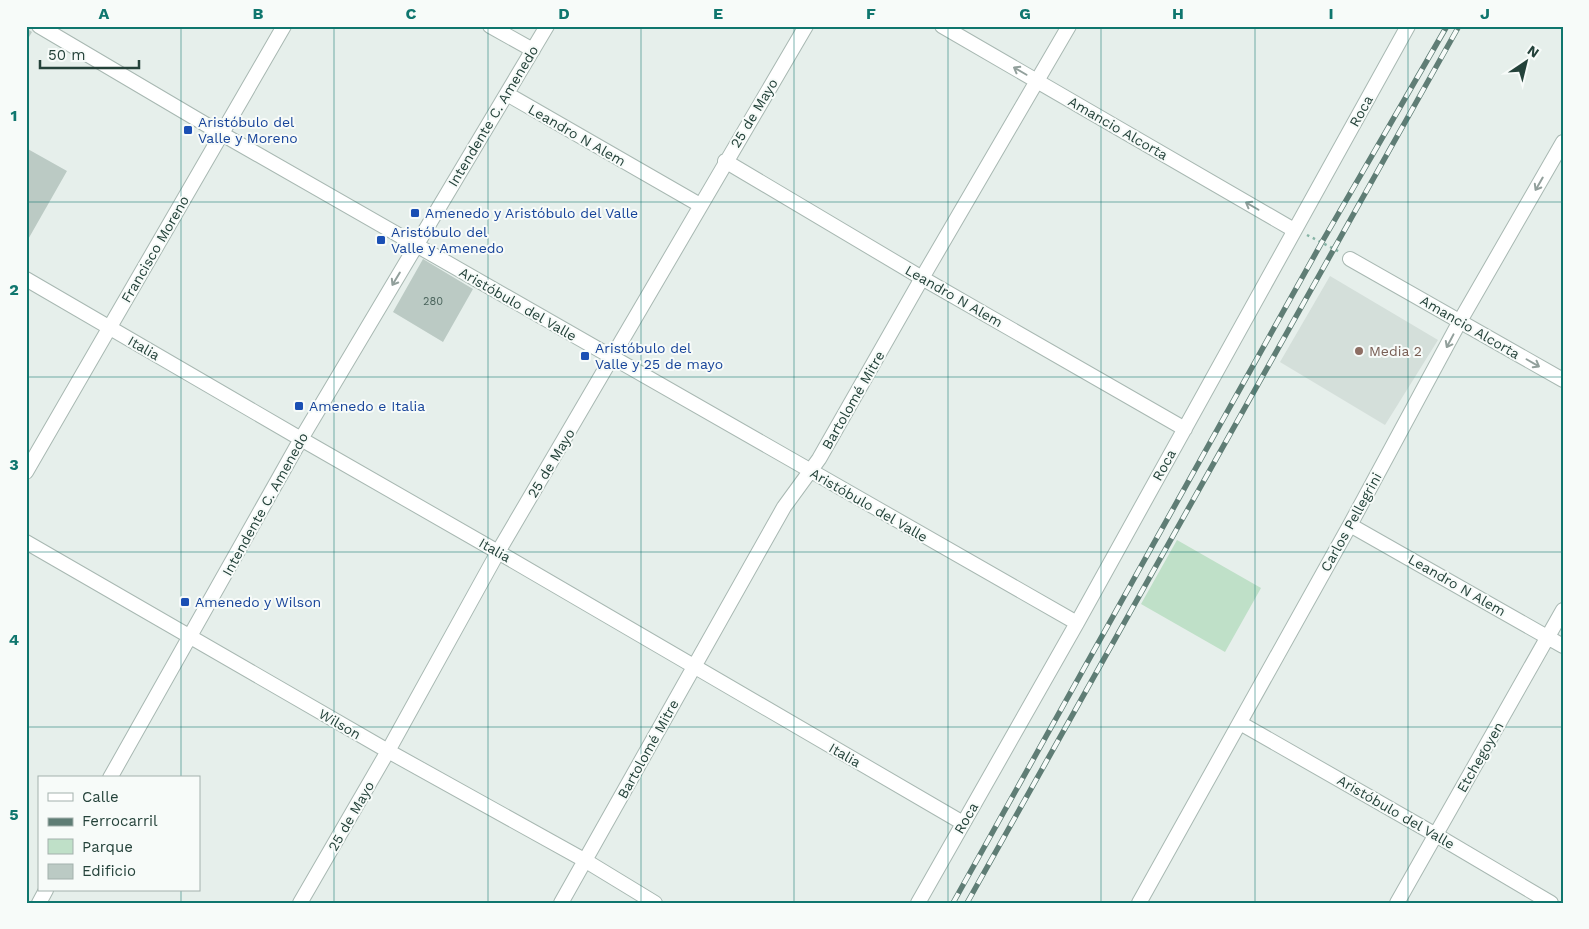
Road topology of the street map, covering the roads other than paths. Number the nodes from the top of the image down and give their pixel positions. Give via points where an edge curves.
1 (39, 26) edge
2 (284, 26) edge
3 (490, 26) edge
4 (547, 26) edge
5 (806, 26) edge
6 (942, 26) edge
7 (1069, 26) edge
8 (1408, 26) edge
9 (532, 50) junction
10 (1037, 81) junction
11 (506, 94) junction
12 (222, 134) junction
13 (1563, 142) edge
14 (725, 161) junction
15 (700, 205) junction
16 (1300, 233) junction
17 (416, 245) junction
18 (1347, 256) road end
19 (922, 278) junction
20 (26, 280) edge
21 (1460, 321) junction
22 (109, 328) junction
23 (612, 358) junction
24 (1563, 380) edge
25 (1185, 429) junction
26 (301, 439) junction
27 (26, 472) edge
28 (810, 472) junction
29 (1350, 525) junction
30 (26, 542) edge
31 (498, 552) junction
32 (1563, 610) edge
33 (1076, 623) junction
34 (1548, 637) junction
35 (190, 638) junction
36 (1563, 646) edge
37 (693, 666) junction
38 (1240, 723) junction
39 (388, 751) junction
40 (111, 776) edge
41 (963, 824) junction
42 (1436, 835) junction
43 (586, 861) junction
44 (300, 903) edge
45 (561, 903) edge
46 (655, 903) edge
47 (918, 903) edge
48 (1139, 903) edge
49 (1397, 903) edge
50 (1551, 903) edge

1 - 12 street, Aristóbulo del Valle
2 - 12 street, Francisco Moreno
3 - 9 street
4 - 9 street, Intendente C. Amenedo
5 - 14 street, 25 de Mayo
10 -> 6 street, Amancio Alcorta
7 - 10 street, Bartolomé Mitre
8 - 16 street, Roca
9 - 11 street, Intendente C. Amenedo
16 -> 10 street, Amancio Alcorta
10 - 19 street, Bartolomé Mitre
11 - 15 street, Leandro N Alem
11 - 17 street, Intendente C. Amenedo
12 - 17 street, Aristóbulo del Valle
12 - 22 street, Francisco Moreno
13 -> 21 street, Carlos Pellegrini
14 - 15 street, 25 de Mayo
14 - 19 street, Leandro N Alem
15 - 23 street, 25 de Mayo
16 - 25 street, Roca
17 - 23 street, Aristóbulo del Valle
17 -> 26 street, Intendente C. Amenedo
18 - 21 street, Amancio Alcorta
19 - 25 street, Leandro N Alem
19 - 28 street, Bartolomé Mitre
20 - 22 street, Italia
21 -> 24 street, Amancio Alcorta
21 -> 29 street, Carlos Pellegrini
22 - 26 street, Italia
22 - 27 street, Francisco Moreno
23 - 28 street, Aristóbulo del Valle
23 - 31 street, 25 de Mayo
25 - 33 street, Roca
26 - 31 street, Italia
26 - 35 street, Intendente C. Amenedo
28 - 33 street, Aristóbulo del Valle
28 - 37 street, Bartolomé Mitre via 784,507
29 - 34 street, Leandro N Alem
29 - 38 street, Carlos Pellegrini
30 - 35 street, Wilson
31 - 37 street, Italia
31 - 39 street, 25 de Mayo
32 - 34 street, Etchegoyen
33 - 41 street, Roca
34 - 36 street, Leandro N Alem
34 - 42 street, Etchegoyen
35 - 39 street, Wilson
35 - 40 street, Intendente C. Amenedo
37 - 41 street, Italia
37 - 43 street, Bartolomé Mitre
38 - 42 street, Aristóbulo del Valle
38 - 48 street, Carlos Pellegrini
39 - 43 street, Wilson
39 - 44 street, 25 de Mayo
41 - 47 street, Roca
42 - 49 street, Etchegoyen
42 - 50 street, Aristóbulo del Valle
43 - 45 street, Bartolomé Mitre
43 - 46 street, Wilson

